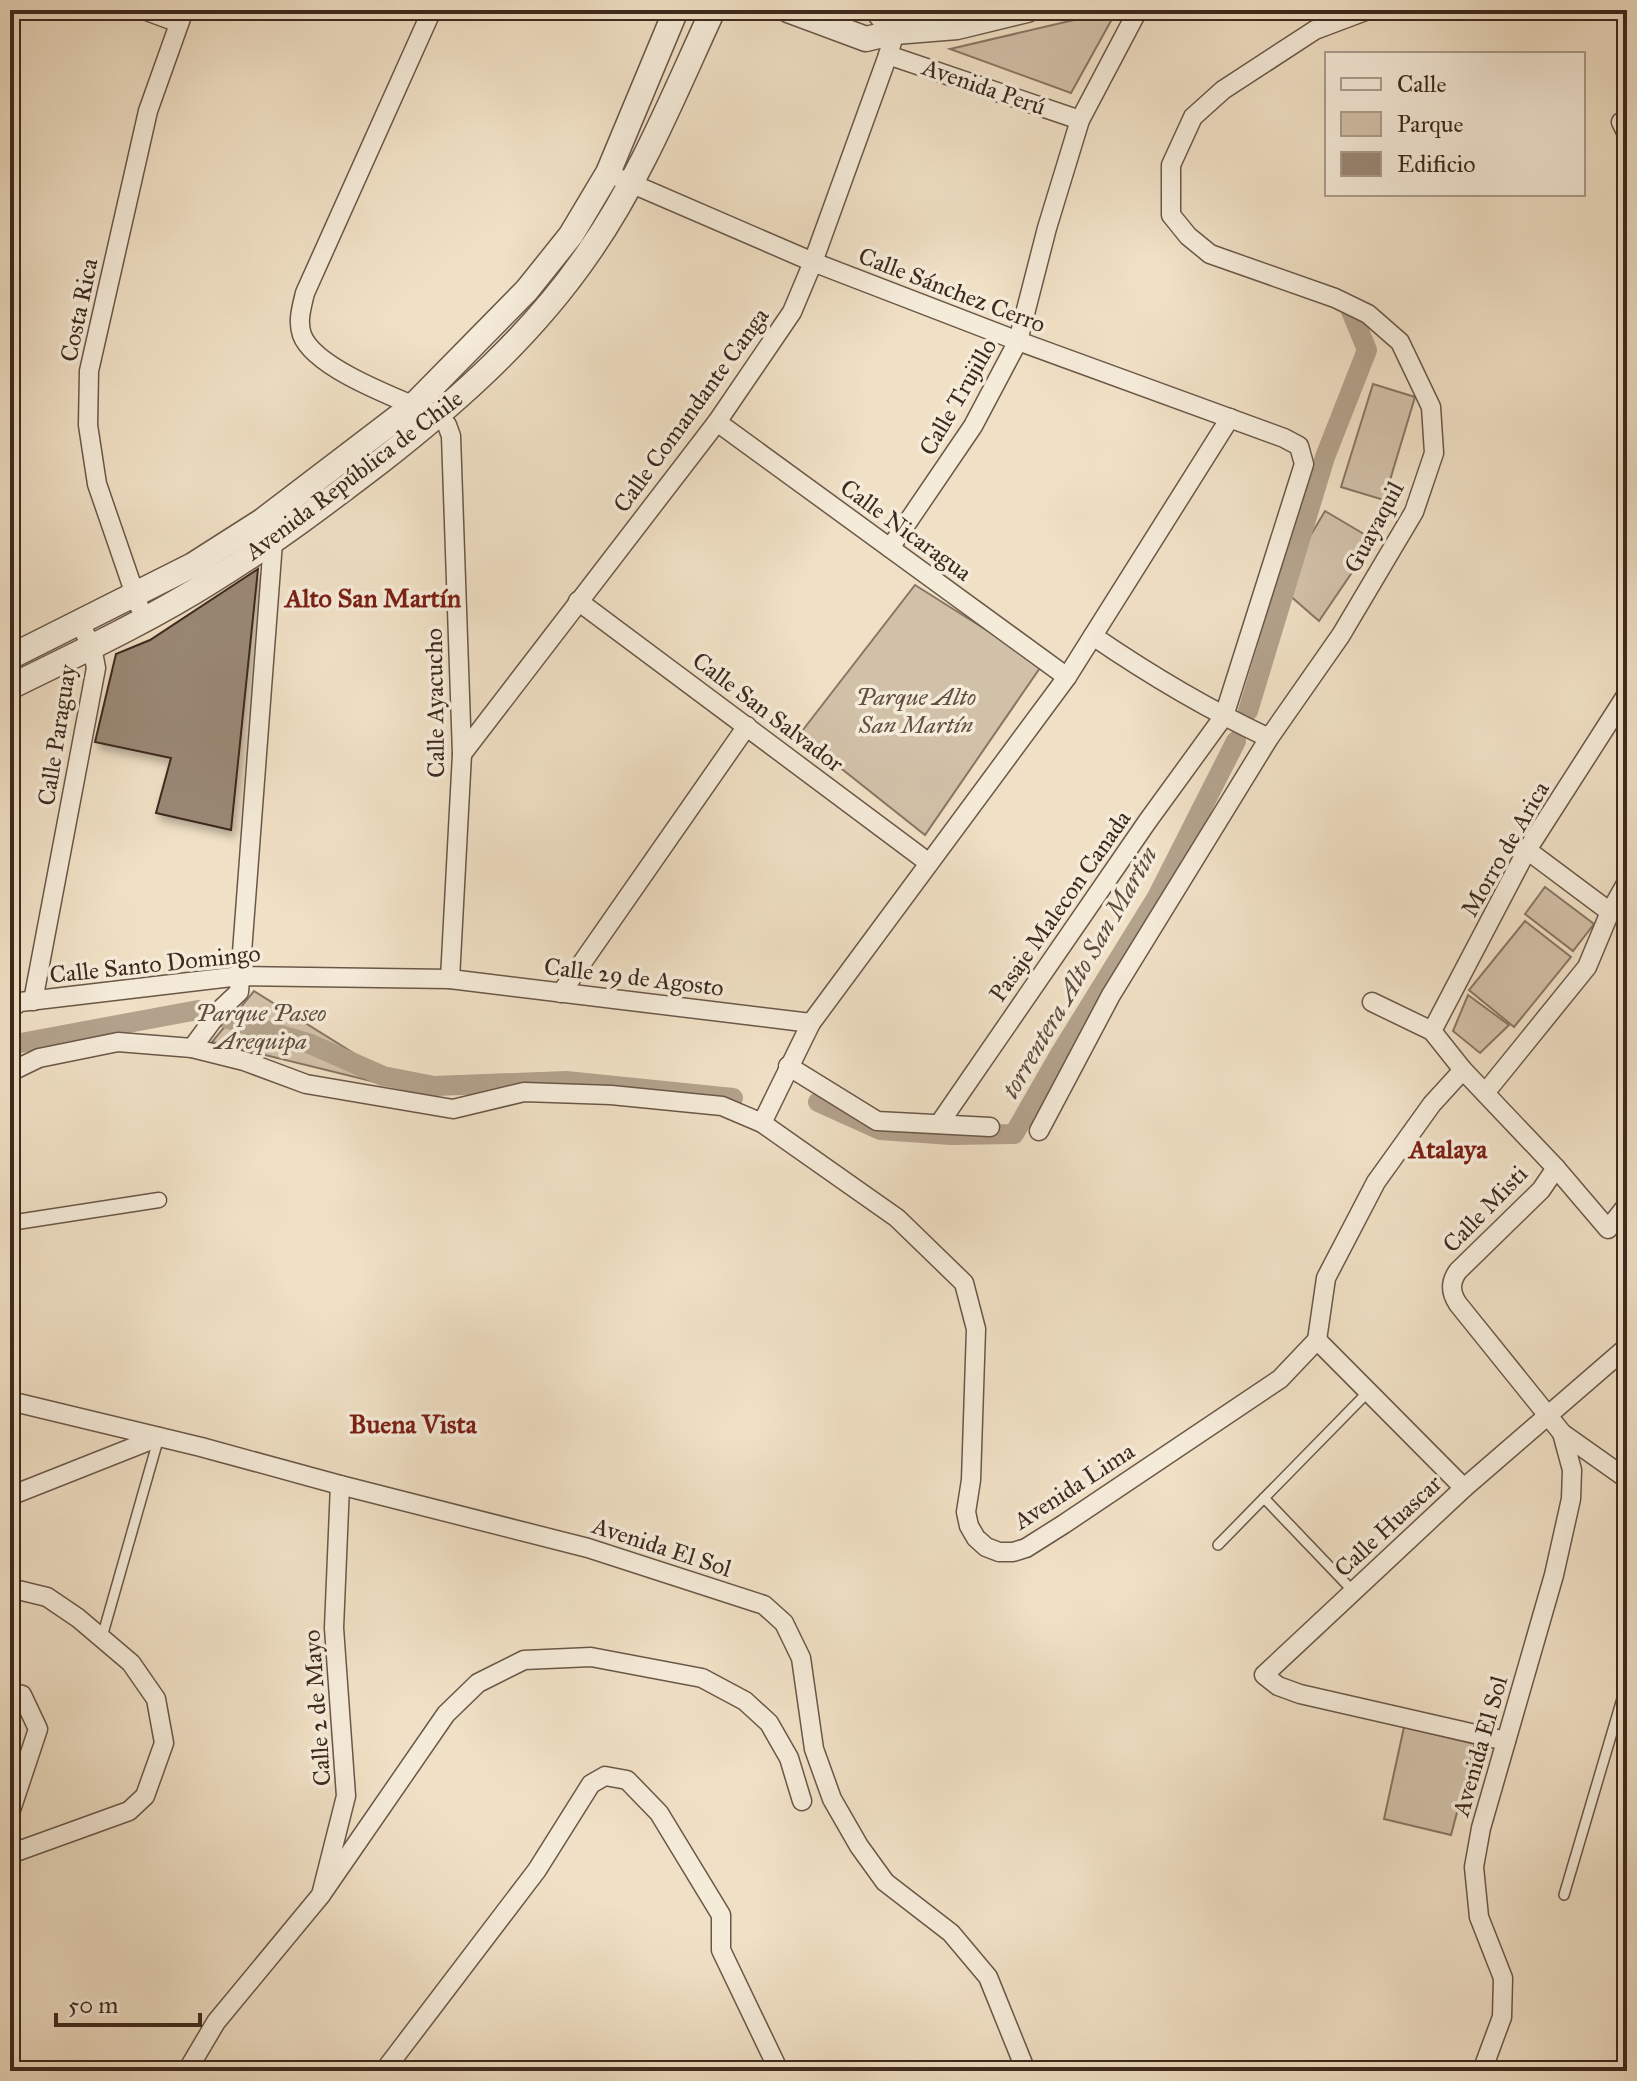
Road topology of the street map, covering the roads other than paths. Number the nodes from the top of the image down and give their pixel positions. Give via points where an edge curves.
1 (144, 10) edge
2 (432, 10) edge
3 (676, 10) edge
4 (713, 10) edge
5 (788, 10) edge
6 (877, 10) edge
7 (1027, 10) edge
8 (1138, 10) edge
9 (1357, 12) edge
10 (181, 16) edge
11 (895, 32) edge
12 (1080, 120) junction
13 (608, 173) junction
14 (633, 183) junction
15 (813, 262) junction
16 (1018, 341) junction
17 (414, 405) junction
18 (438, 416) junction
19 (1230, 418) junction
20 (717, 422) junction
21 (1284, 438) joint
22 (267, 531) junction
23 (890, 548) junction
24 (134, 594) junction
25 (578, 601) junction
26 (144, 620) junction
27 (79, 622) junction
28 (1093, 636) junction
29 (92, 647) junction
30 (10, 657) edge
31 (1067, 677) junction
32 (10, 687) edge
33 (1627, 695) edge
34 (1224, 716) junction
35 (747, 726) junction
36 (1269, 738) junction
37 (462, 754) junction
38 (1527, 850) junction
39 (929, 863) junction
40 (1627, 884) edge
41 (1610, 912) junction
42 (240, 976) junction
43 (450, 979) junction
44 (561, 993) junction
45 (33, 1001) junction
46 (1372, 1002) dead end
47 (10, 1009) edge
48 (811, 1023) junction
49 (1432, 1031) junction
50 (192, 1048) junction
51 (788, 1066) junction
52 (1463, 1070) junction
53 (10, 1072) edge
54 (1485, 1093) junction
55 (762, 1123) junction
56 (939, 1124) junction
57 (990, 1127) dead end
58 (1039, 1131) dead end
59 (1556, 1168) junction
60 (159, 1200) dead end
61 (1627, 1205) edge
62 (10, 1223) edge
63 (1317, 1340) junction
64 (1627, 1347) edge
65 (1368, 1392) junction
66 (10, 1401) edge
67 (1549, 1416) junction
68 (1562, 1433) junction
69 (159, 1437) junction
70 (1627, 1479) edge
71 (340, 1485) junction
72 (1464, 1488) junction
73 (10, 1496) edge
74 (1264, 1498) junction
75 (1218, 1545) dead end
76 (10, 1588) edge
77 (1353, 1591) junction
78 (102, 1638) junction
79 (1627, 1682) edge
80 (10, 1692) edge
81 (1506, 1741) junction
82 (802, 1801) dead end
83 (10, 1813) edge
84 (10, 1854) edge
85 (321, 1895) junction
86 (1564, 1895) dead end
87 (187, 2071) edge
88 (384, 2071) edge
89 (779, 2071) edge
90 (1026, 2071) edge
91 (1482, 2071) edge

1 - 10 street
2 - 17 street via 305,293 300,316 302,337 319,356 340,372
3 - 13 street, Avenida República de Chile
4 - 14 street, Avenida República de Chile
5 - 11 street, Avenida Perú via 866,39
6 - 11 street
7 - 11 street via 957,27
8 - 12 street, Calle Trujillo
9 - 36 street, Guayaquil via 1315,30 1223,90 1193,117 1171,165 1171,215 1188,236 1210,254 1368,314 1400,342 1431,407 1434,453 1414,512 1341,635
10 - 24 street, Costa Rica via 148,111 89,371 88,425 97,484
11 - 12 street, Avenida Perú
11 - 15 street, Calle Comandante Canga
12 - 16 street, Calle Trujillo
13 - 14 street, Calle Sánchez Cerro
13 - 17 street, Avenida República de Chile via 571,235 527,290
14 - 15 street, Calle Sánchez Cerro
14 - 18 street, Avenida República de Chile via 548,306
15 - 16 street, Calle Sánchez Cerro
15 - 20 street, Calle Comandante Canga via 792,312
16 - 19 street, Calle Sánchez Cerro
16 - 23 street, Calle Trujillo via 973,426
17 - 18 street
17 - 22 street, Avenida República de Chile
18 - 22 street, Avenida República de Chile
18 - 37 street, Calle Ayacucho via 451,436
19 - 21 street, Calle Sánchez Cerro
19 - 28 street
20 - 23 street, Calle Nicaragua
20 - 25 street, Calle Comandante Canga
21 - 34 street, Pasaje Malecon Canada via 1299,446 1304,464
22 - 24 street, Avenida República de Chile
22 - 26 street, Avenida República de Chile
22 - 42 street
23 - 31 street, Calle Nicaragua
24 - 26 street, Costa Rica
24 - 27 street, Avenida República de Chile
25 - 35 street, Calle San Salvador
25 - 37 street, Calle Comandante Canga
26 - 29 street, Avenida República de Chile
27 - 29 street, Calle Paraguay
27 - 30 street, Avenida República de Chile
28 - 31 street
28 - 34 street
29 - 32 street, Avenida República de Chile
29 - 45 street, Calle Paraguay via 96,668
31 - 39 street
33 - 38 street, Morro de Arica
34 - 36 street
34 - 56 street, Pasaje Malecon Canada
35 - 39 street, Calle San Salvador
35 - 44 street
36 - 58 street, Guayaquil via 1111,995
37 - 43 street, Calle Ayacucho
38 - 41 street
38 - 49 street, Morro de Arica
39 - 48 street
40 - 41 street
41 - 54 street via 1587,967
42 - 43 street, Calle Santo Domingo
42 - 45 street, Calle Santo Domingo
42 - 50 street via 239,992
43 - 44 street, Calle 29 de Agosto
44 - 48 street, Calle 29 de Agosto
45 - 47 street, Calle Santo Domingo
46 - 49 street
48 - 51 street
49 - 52 street
50 - 53 street via 118,1042 39,1058
50 - 55 street via 306,1084 453,1109 524,1092 611,1095 722,1106
51 - 55 street
51 - 56 street via 877,1121
52 - 54 street
52 - 63 street via 1376,1182 1326,1278
54 - 59 street
55 - 63 street, Avenida Lima via 897,1218 964,1283 976,1329 966,1512 969,1526 986,1547 999,1552 1026,1548 1280,1379
56 - 57 street
59 - 61 street via 1608,1229
59 - 67 street, Calle Misti via 1451,1284 1458,1304
60 - 62 street
63 - 65 street
64 - 67 street, Calle Huascar
65 - 72 street
65 - 74 lane
66 - 69 street, Avenida El Sol
67 - 68 street
67 - 72 street, Calle Huascar
68 - 70 street
68 - 81 street, Avenida El Sol via 1572,1470 1571,1499
69 - 71 street, Avenida El Sol
69 - 73 street
69 - 78 lane
71 - 85 street, Calle 2 de Mayo via 334,1628 346,1796
71 - 90 street, Avenida El Sol via 588,1548 764,1605 784,1623 801,1658 814,1749 832,1799 885,1882 951,1933 988,1977
72 - 77 street, Calle Huascar
74 - 75 lane
74 - 77 lane
76 - 78 street via 47,1597
77 - 81 street, Calle Huascar via 1264,1675 1300,1694
78 - 84 street via 131,1663 156,1699 164,1743 145,1796 129,1811
79 - 86 lane
80 - 83 street via 22,1695 38,1729
81 - 91 street, Avenida El Sol via 1474,1867 1479,1917 1503,1978 1502,2017
82 - 85 street via 789,1758 769,1723 745,1701 702,1678 591,1657 524,1660 478,1683 446,1714
85 - 87 street, Calle 2 de Mayo via 216,2022
88 - 89 street via 537,1870 591,1784 605,1776 627,1780 659,1813 721,1915 721,1950

